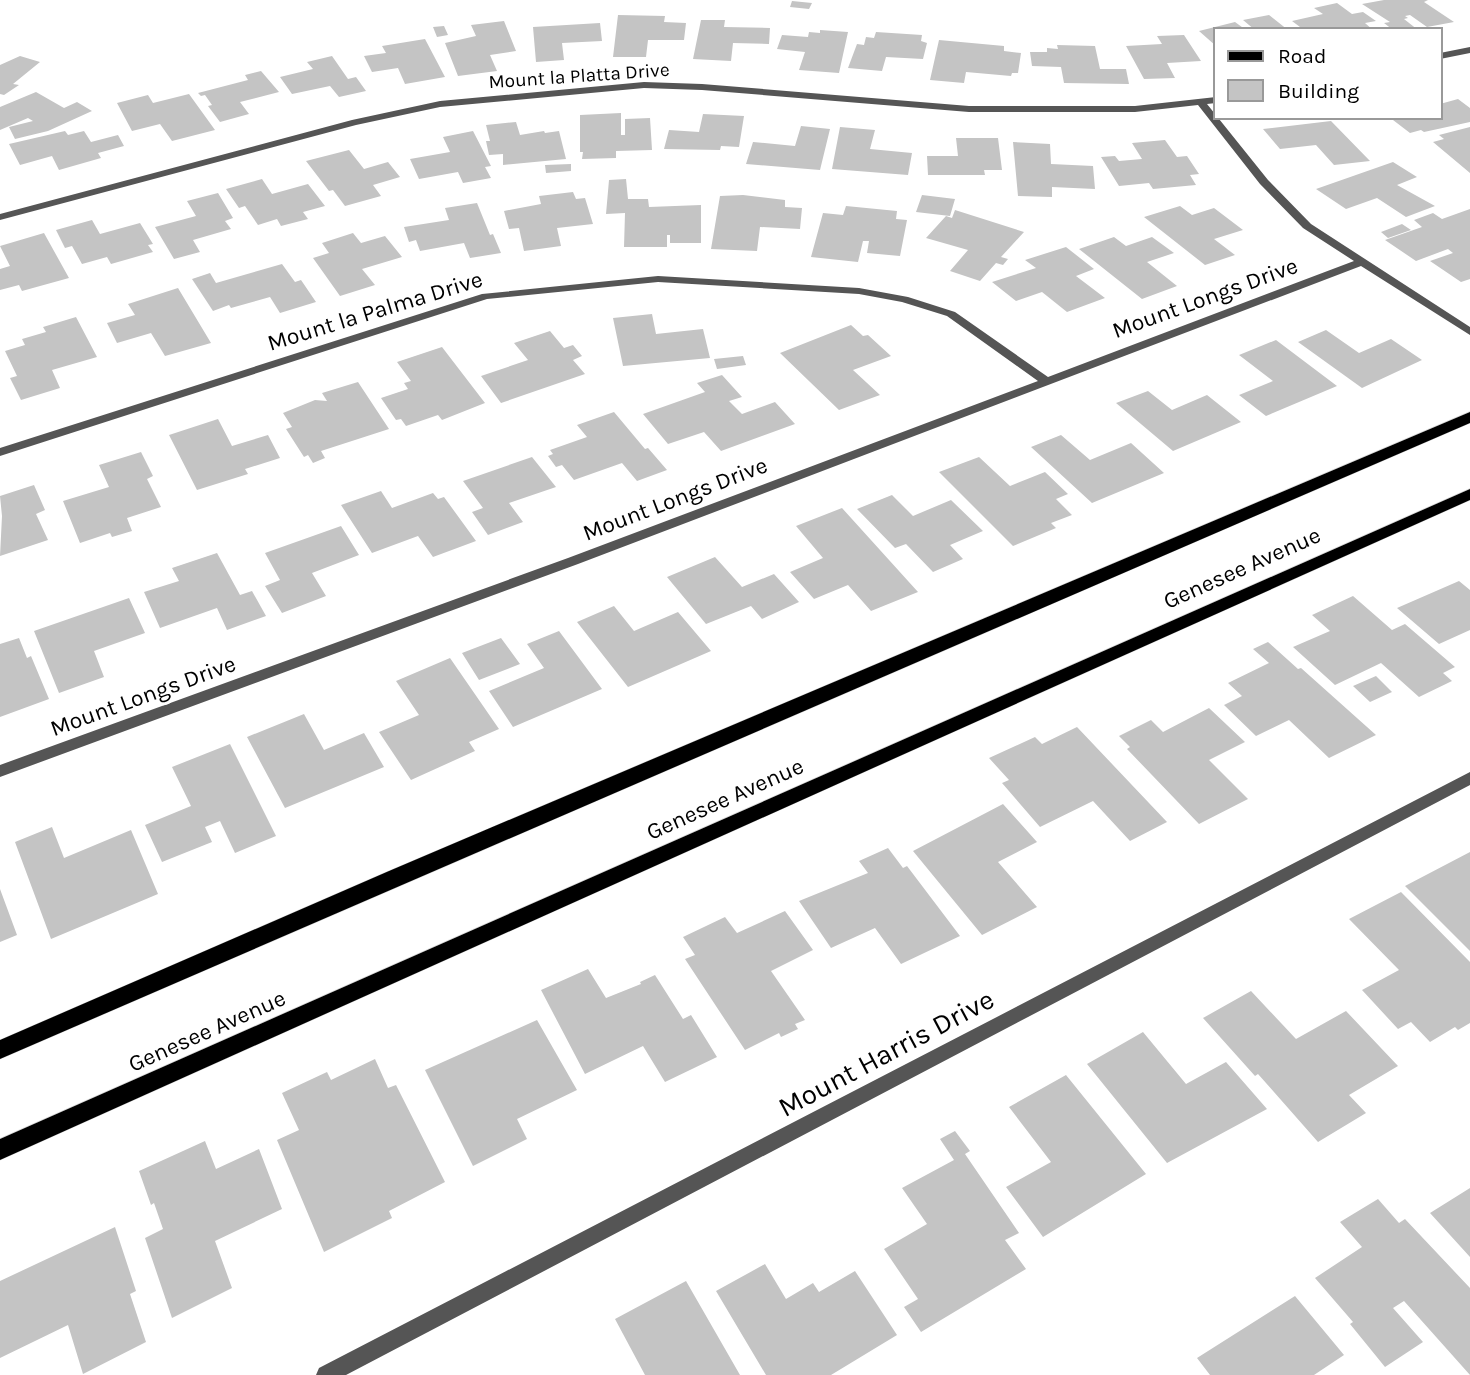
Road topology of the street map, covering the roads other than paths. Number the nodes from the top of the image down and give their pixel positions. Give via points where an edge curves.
1 (1468, 53) edge
2 (1442, 57) edge
3 (1214, 100) edge
4 (1201, 103) junction
5 (0, 217) edge
6 (1362, 262) junction
7 (1470, 332) edge
8 (1045, 380) junction
9 (1470, 417) edge
10 (0, 452) edge
11 (1470, 494) edge
12 (0, 771) edge
13 (1470, 778) edge
14 (0, 1050) edge
15 (0, 1150) edge
16 (326, 1375) edge

1 - 2 street
3 - 4 street, Mount la Platta Drive
4 - 5 street, Mount la Platta Drive via 1135,109 969,109 644,85 440,104 355,122
4 - 6 street via 1264,182 1307,226
6 - 7 street
6 - 8 street, Mount Longs Drive
8 - 10 street, Mount la Palma Drive via 951,314 904,299 859,290 659,279 486,296
8 - 12 street, Mount Longs Drive via 573,561
9 - 14 main road
11 - 15 main road, Genesee Avenue
13 - 16 street, Mount Harris Drive

